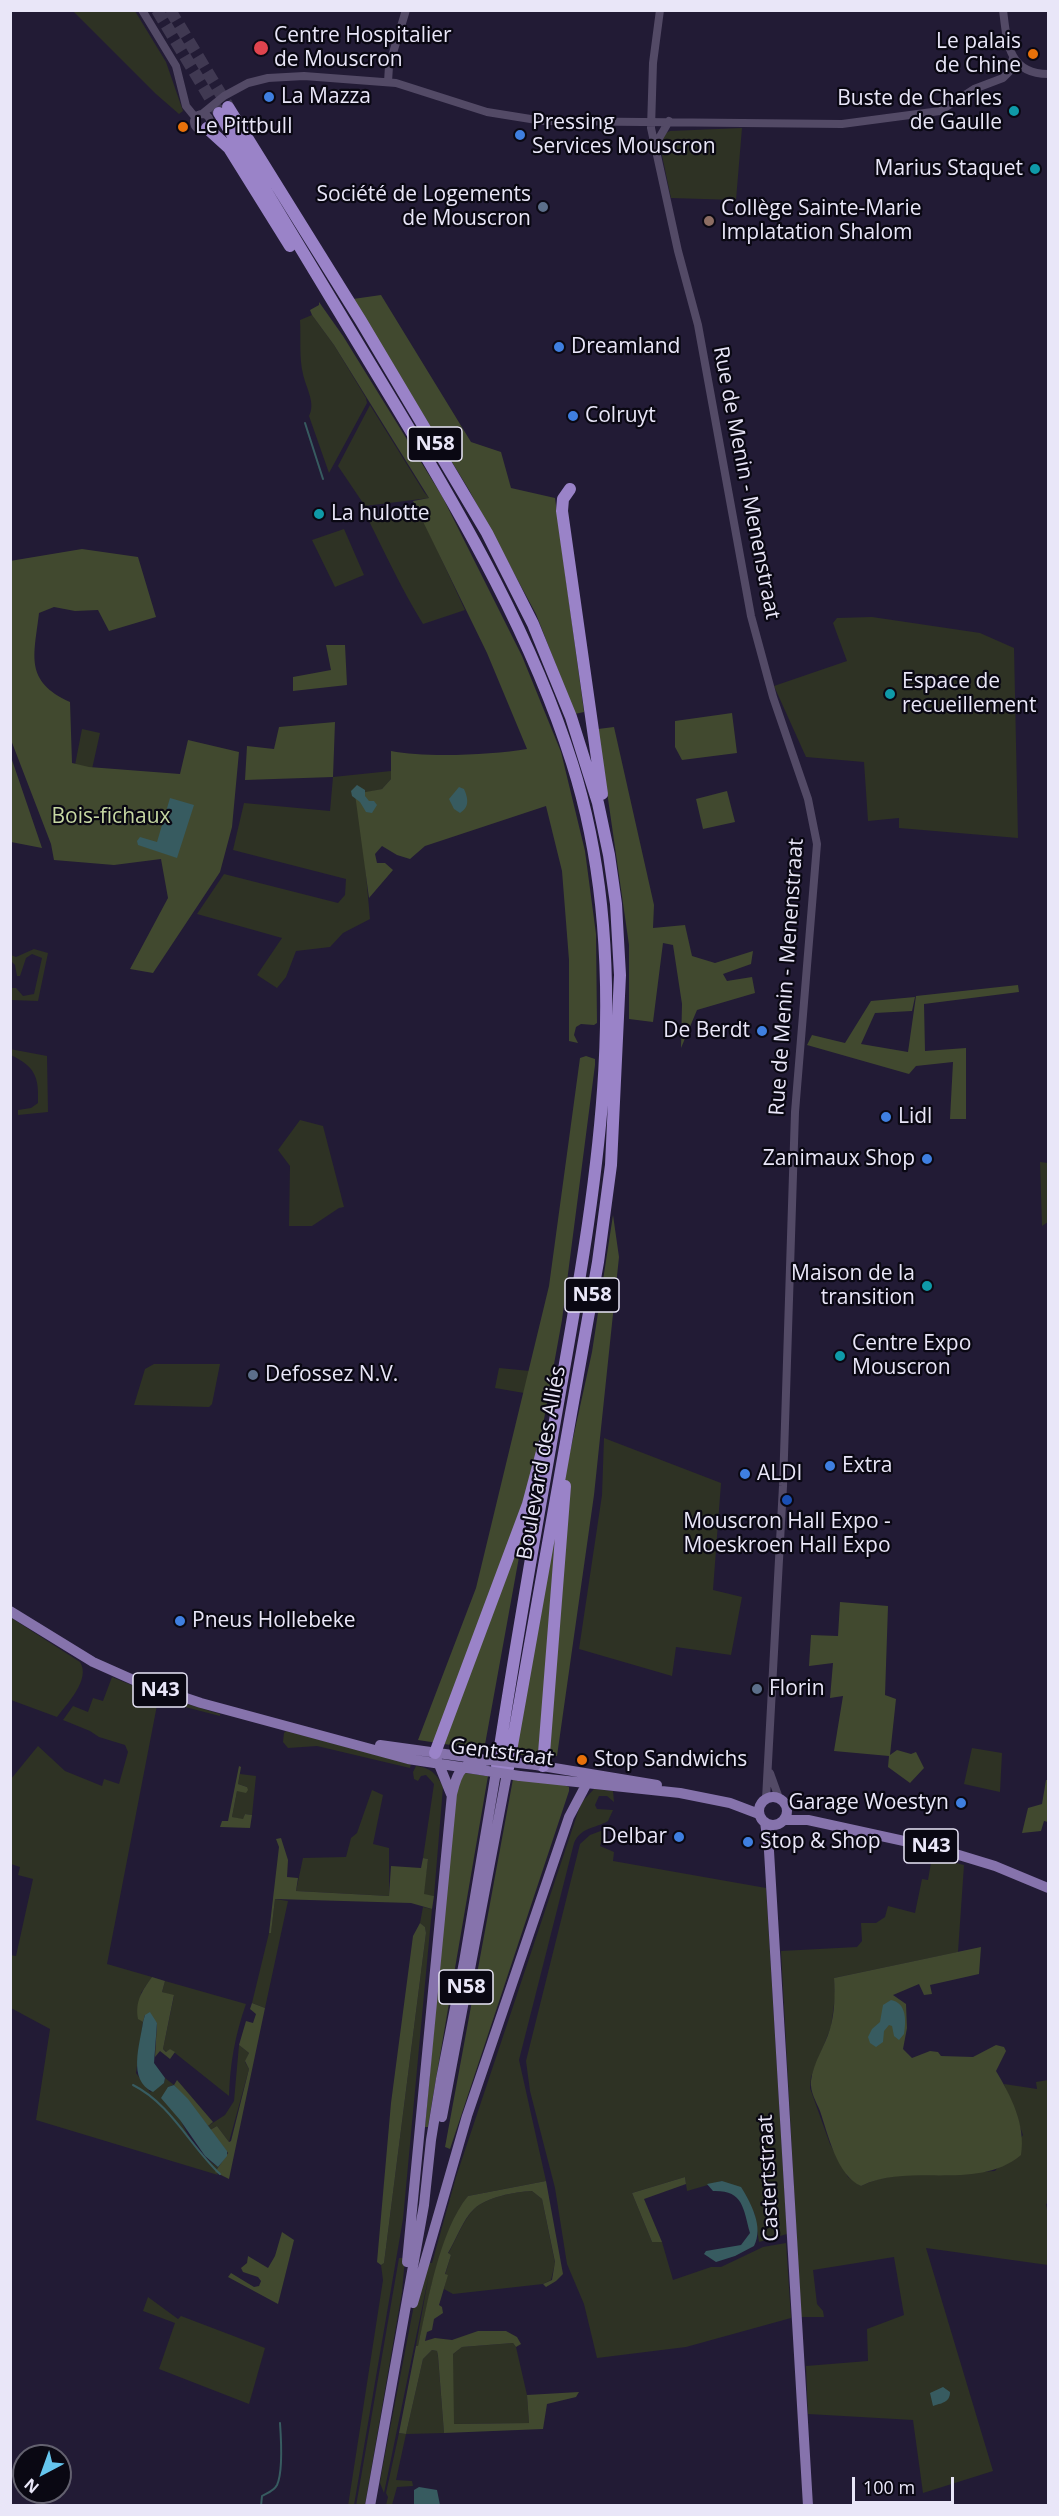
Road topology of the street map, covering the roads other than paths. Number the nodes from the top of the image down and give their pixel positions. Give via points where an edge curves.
1 (142, 10) edge
2 (406, 10) edge
3 (660, 10) edge
4 (1003, 10) edge
5 (1013, 58) junction
6 (1048, 74) edge
7 (388, 82) junction
8 (210, 115) junction
9 (650, 121) junction
10 (669, 121) junction
11 (660, 167) junction
12 (339, 312) junction
13 (570, 489) dead end
14 (609, 855) junction
15 (557, 1412) junction
16 (569, 1425) junction
17 (10, 1611) edge
18 (437, 1759) junction
19 (468, 1764) junction
20 (499, 1765) junction
21 (537, 1770) junction
22 (562, 1770) junction
23 (769, 1772) junction
24 (573, 1781) junction
25 (587, 1783) junction
26 (680, 1793) junction
27 (452, 1794) junction
28 (783, 1802) junction
29 (763, 1810) junction
30 (569, 1817) junction
31 (808, 1820) junction
32 (781, 1822) junction
33 (769, 1848) junction
34 (1048, 1888) edge
35 (400, 2340) junction
36 (370, 2505) edge
37 (808, 2505) edge

1 - 8 street via 176,66 186,106
2 - 7 street
3 - 9 street, Rue de Menin - Menenstraat
4 - 5 street
5 - 6 street via 1032,73
5 - 10 street via 1009,72 999,81 977,87 936,112 849,124
7 - 8 street via 304,76 268,78 240,87
7 - 9 street via 487,112 537,121
8 - 12 highway, N58
8 - 12 highway via 295,254
8 - 14 highway, N58 via 373,341 487,533 533,624 571,717 598,803
9 - 10 street
9 - 11 street, Rue de Menin - Menenstraat
10 - 11 street, Rue de Menin - Menenstraat via 658,140
11 - 23 street, Rue de Menin - Menenstraat via 698,325 751,615 773,697 808,800 817,844 795,1112
12 - 15 highway, Boulevard des Alliés / N58 via 478,547 553,709 583,804 601,898 605,1054 597,1157
13 - 14 highway via 563,499 562,511
14 - 16 highway, Boulevard des Alliés / N58 via 620,975 610,1165 598,1262
15 - 18 highway, N58 via 545,1436 528,1504
15 - 20 highway, Boulevard des Alliés / N58
16 - 20 highway, Boulevard des Alliés / N58
16 - 21 highway, N58
17 - 18 main road, N43 via 93,1662 138,1683 324,1736
18 - 19 main road, N43
18 - 27 main road
19 - 20 main road, N43
19 - 21 main road, Gentstraat / N43, bridge via 520,1776
19 - 27 main road via 457,1774
20 - 21 main road, N43, bridge
20 - 35 main road, N58
21 - 22 main road, N43
21 - 24 main road, Gentstraat / N43
22 - 24 main road
22 - 26 main road, N43 via 637,1781
23 - 28 street, Rue de Menin - Menenstraat
23 - 29 street, Rue de Menin - Menenstraat
24 - 25 main road, Gentstraat / N43
24 - 30 main road, N58
25 - 26 main road, Gentstraat / N43
25 - 30 main road
26 - 29 main road, N43
27 - 35 main road, N58
28 - 29 main road, N43
28 - 31 main road, N43
28 - 32 main road, Castertstraat
29 - 32 main road, N43
29 - 33 main road, Castertstraat
30 - 35 main road, N58 via 467,2116
31 - 32 main road, N43
31 - 34 main road, N43 via 966,1856
32 - 33 main road, Castertstraat
33 - 37 main road, Castertstraat
35 - 36 main road, N58

